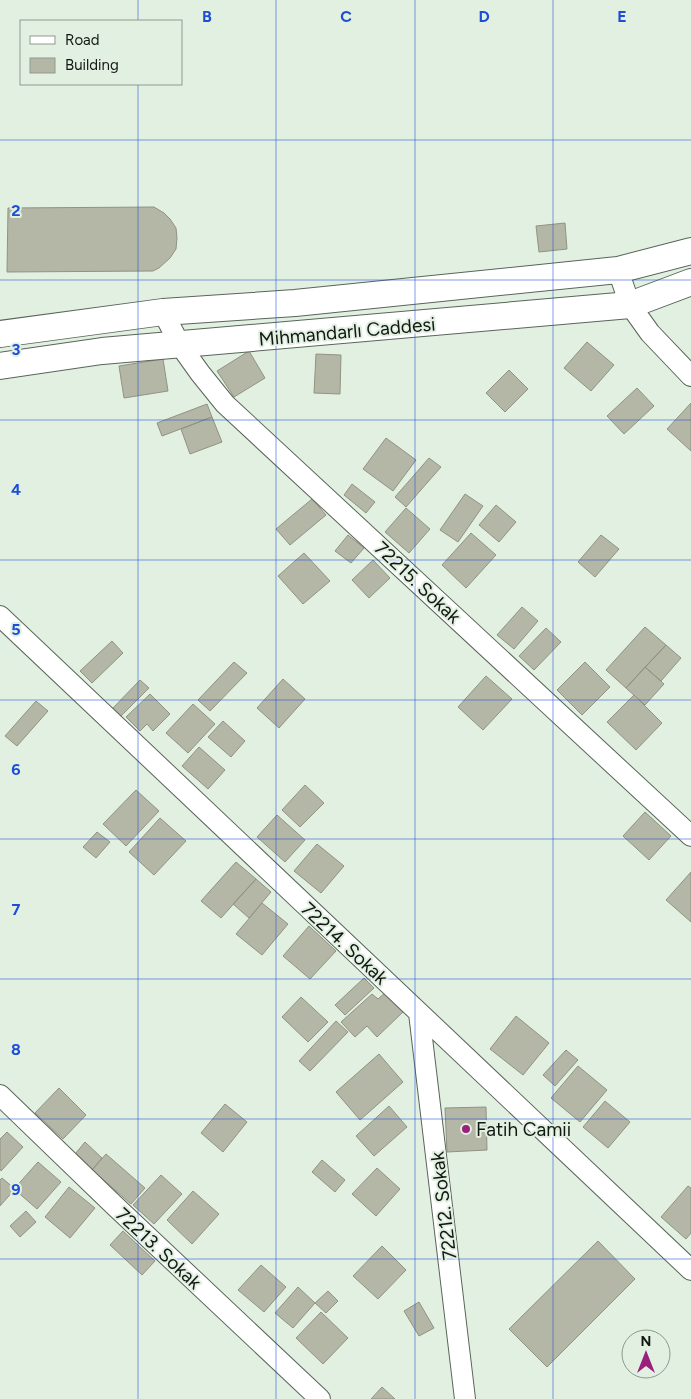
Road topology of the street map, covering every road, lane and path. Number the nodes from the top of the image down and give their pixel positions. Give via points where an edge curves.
1 (691, 251) edge
2 (618, 270) junction
3 (691, 282) edge
4 (630, 305) junction
5 (164, 312) junction
6 (0, 334) edge
7 (180, 345) junction
8 (0, 366) edge
9 (691, 376) edge
10 (0, 616) edge
11 (691, 836) edge
12 (420, 1013) junction
13 (0, 1095) edge
14 (691, 1270) edge
15 (320, 1399) edge
16 (465, 1399) edge

1 - 2 street, Mihmandarlı Caddesi
2 - 4 street
2 - 5 street, Mihmandarlı Caddesi via 295,303
3 - 4 street, Mihmandarlı Caddesi
4 - 7 street, Mihmandarlı Caddesi
4 - 9 street via 650,333
5 - 6 street, Mihmandarlı Caddesi
5 - 7 street, 72215. Sokak
7 - 8 street, Mihmandarlı Caddesi via 102,351
7 - 11 street, 72215. Sokak via 225,404
10 - 12 street, 72214. Sokak
12 - 14 street, 72214. Sokak
12 - 16 street, 72212. Sokak
13 - 15 street, 72213. Sokak

